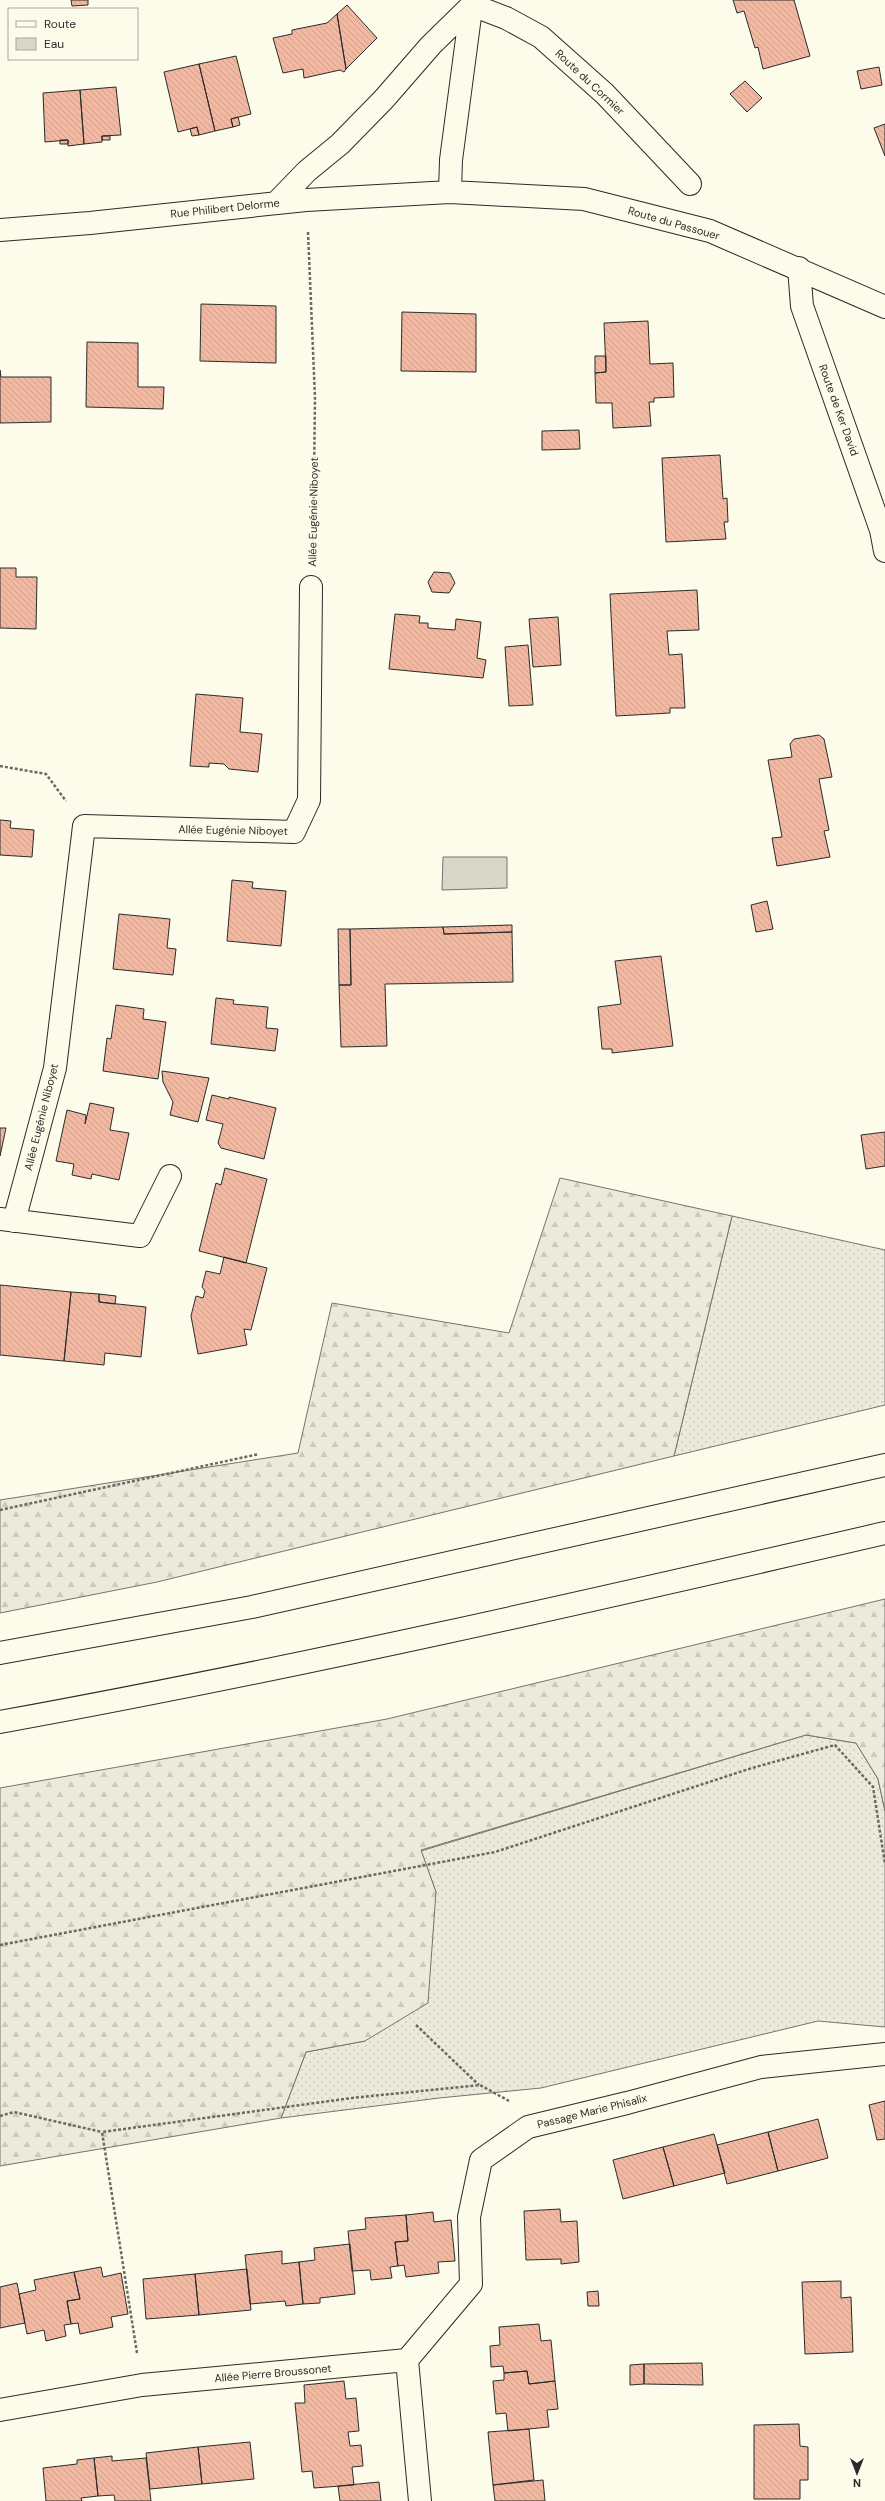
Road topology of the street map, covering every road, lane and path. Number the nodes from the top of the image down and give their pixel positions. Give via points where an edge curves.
1 (472, 2) edge
2 (690, 184) dead end
3 (450, 192) junction
4 (306, 200) junction
5 (277, 202) junction
6 (0, 230) edge
7 (799, 268) junction
8 (885, 307) edge
9 (885, 551) edge
10 (312, 587) joint
11 (0, 766) edge
12 (84, 826) junction
13 (170, 1176) dead end
14 (7, 1220) edge
15 (259, 1454) dead end
16 (885, 1465) edge
17 (0, 1510) edge
18 (885, 1533) edge
19 (0, 1653) edge
20 (0, 1722) edge
21 (885, 1864) edge
22 (0, 1945) edge
23 (416, 2025) dead end
24 (885, 2054) edge
25 (480, 2085) junction
26 (0, 2116) edge
27 (528, 2127) junction
28 (102, 2132) junction
29 (407, 2360) junction
30 (142, 2385) junction
31 (0, 2410) edge
32 (420, 2501) edge

1 - 2 main road, Route du Cormier via 541,37 605,94
1 - 3 main road via 451,160
1 - 5 main road via 384,99
3 - 4 main road, Rue Philibert Delorme
3 - 7 main road, Route du Passouer via 584,199 710,232
4 - 5 main road, Rue Philibert Delorme
4 - 10 path, Allée Eugénie Niboyet via 314,398
5 - 6 main road, Rue Philibert Delorme via 90,223
7 - 8 main road, Route du Passouer
7 - 9 main road, Route de Ker David via 802,306 881,530
10 - 12 main road, Allée Eugénie Niboyet via 309,800 294,832
11 - 12 path via 46,774
12 - 14 main road, Allée Eugénie Niboyet via 55,1068
13 - 14 main road via 140,1236
15 - 17 path
16 - 19 main road via 252,1607
18 - 20 main road via 537,1614 129,1699
21 - 22 path via 873,1786 835,1745 752,1768 495,1852
23 - 25 path
24 - 27 main road, Passage Marie Phisalix via 761,2066
25 - 27 path via 521,2111
25 - 28 path via 352,2098
26 - 28 path via 14,2112
27 - 29 main road, Passage Marie Phisalix via 481,2160 469,2216 471,2284
28 - 30 path
29 - 30 main road, Allée Pierre Broussonet
29 - 32 main road
30 - 31 main road, Allée Pierre Broussonet

